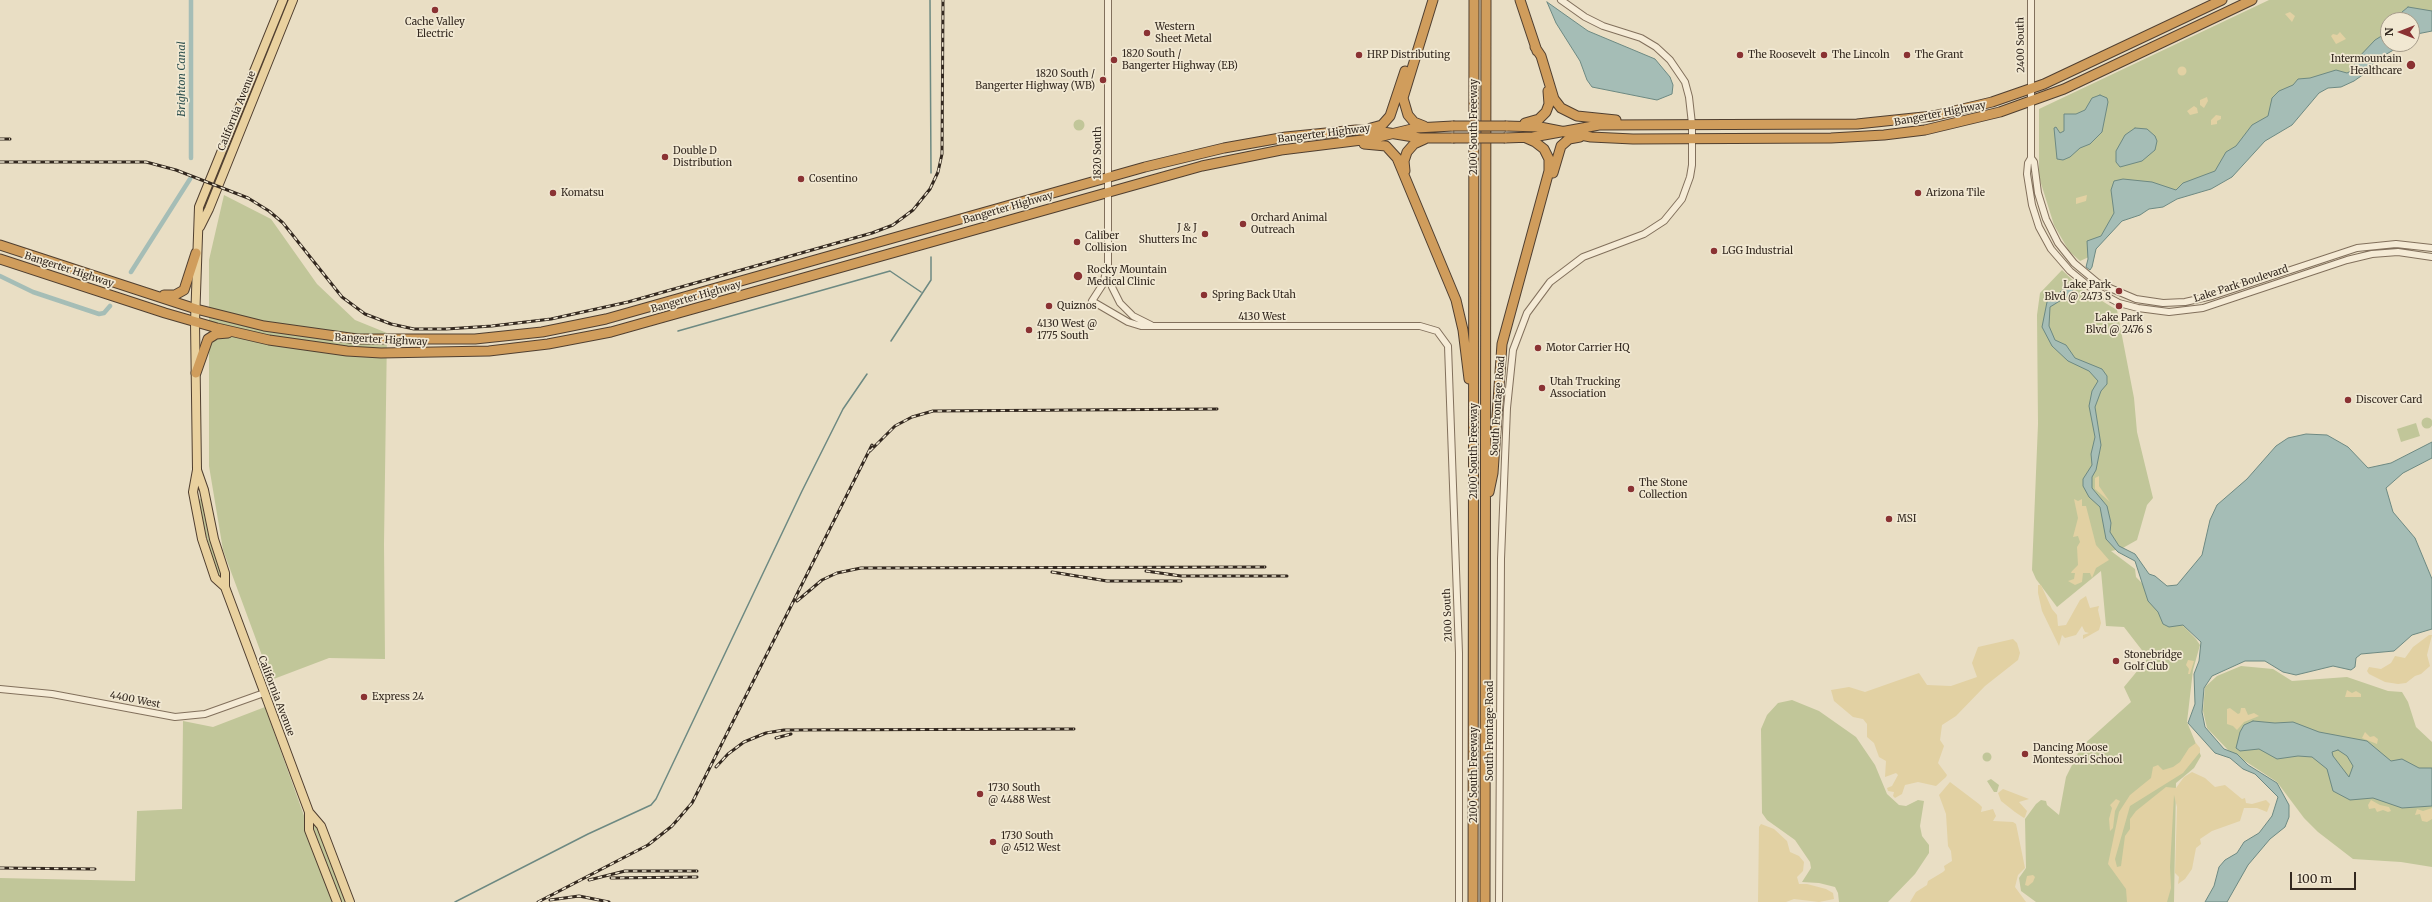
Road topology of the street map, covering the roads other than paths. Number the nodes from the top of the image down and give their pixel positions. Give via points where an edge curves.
1 (283, 0) edge
2 (293, 0) edge
3 (1108, 0) edge
4 (1433, 0) edge
5 (1474, 0) edge
6 (1486, 0) edge
7 (1520, 0) edge
8 (1561, 0) edge
9 (2031, 0) edge
10 (2222, 0) edge
11 (2252, 0) edge
12 (1422, 33) junction
13 (1535, 47) junction
14 (2031, 89) junction
15 (2031, 102) junction
16 (1673, 124) junction
17 (1692, 124) junction
18 (1429, 126) junction
19 (1506, 126) junction
20 (1366, 130) junction
21 (1560, 131) junction
22 (1394, 133) junction
23 (1583, 136) junction
24 (1428, 138) junction
25 (1524, 138) junction
26 (1692, 139) junction
27 (1338, 143) junction
28 (2031, 158) junction
29 (1108, 178) junction
30 (1108, 191) junction
31 (1418, 205) junction
32 (199, 229) junction
33 (0, 245) edge
34 (1528, 248) junction
35 (2432, 248) edge
36 (196, 253) junction
37 (2432, 257) edge
38 (0, 259) edge
39 (1108, 264) junction
40 (152, 295) junction
41 (1092, 301) joint
42 (196, 308) junction
43 (195, 322) junction
44 (1161, 327) junction
45 (1437, 331) joint
46 (233, 332) junction
47 (196, 373) junction
48 (197, 470) junction
49 (1485, 511) junction
50 (1474, 531) junction
51 (225, 587) junction
52 (0, 689) edge
53 (264, 693) junction
54 (309, 812) junction
55 (337, 902) edge
56 (350, 902) edge
57 (1458, 902) edge
58 (1473, 902) edge
59 (1485, 902) edge
60 (1499, 902) edge

1 - 32 main road, California Avenue via 202,201
2 - 32 main road, California Avenue
3 - 29 street, 1820 South
4 - 12 highway
5 - 50 highway, 2100 South Freeway
6 - 49 highway, 2100 South Freeway
7 - 13 highway
8 - 17 street, South Frontage Road via 1597,23 1642,38 1670,60 1684,82
9 - 14 street, 2400 South
10 - 14 highway, Bangerter Highway
11 - 15 highway, Bangerter Highway via 2077,83
12 - 18 highway via 1404,92 1403,104 1406,113 1413,120
12 - 20 highway via 1400,82 1390,116 1378,127
13 - 16 highway via 1541,56 1554,99 1570,114
13 - 19 highway via 1549,93 1548,108 1536,120
14 - 15 street, Lake Park Boulevard
14 - 17 highway, Bangerter Highway via 1971,108 1895,121 1813,125
15 - 26 highway, Bangerter Highway via 1972,120 1884,135
15 - 28 street, Lake Park Boulevard
16 - 17 highway, Bangerter Highway
16 - 21 highway, Bangerter Highway via 1590,126
17 - 26 street, South Frontage Road
18 - 19 highway, Bangerter Highway, bridge
18 - 22 highway, Bangerter Highway
19 - 21 highway, Bangerter Highway via 1540,127
20 - 22 highway, Bangerter Highway
20 - 29 highway, Bangerter Highway via 1263,141 1182,157
21 - 23 highway, Bangerter Highway
21 - 25 highway, Bangerter Highway
22 - 24 highway, Bangerter Highway
22 - 27 highway, Bangerter Highway
23 - 26 highway, Bangerter Highway
23 - 34 highway via 1569,139 1559,149
24 - 25 highway, Bangerter Highway, bridge
24 - 31 highway via 1411,146 1404,161
25 - 34 highway via 1543,148 1550,166
26 - 60 street, South Frontage Road via 1690,177 1675,209 1664,221 1644,234 1594,252 1564,270 1537,297 1527,313 1513,350 1507,408 1501,538
27 - 30 highway, Bangerter Highway via 1259,154
27 - 31 highway via 1379,144 1391,149
28 - 35 street, Lake Park Boulevard via 2044,215 2063,250 2098,283 2136,299 2163,303 2194,301 2365,246 2400,244
28 - 37 street, Lake Park Boulevard via 2027,174 2032,205 2043,234 2056,256 2091,288 2119,303 2138,308 2169,312 2203,308 2372,254 2402,253
29 - 30 street, 1820 South
29 - 42 highway, Bangerter Highway via 625,314 542,332 451,340 357,339 285,330
30 - 39 street, 1820 South
30 - 46 highway, Bangerter Highway via 627,328 548,344 462,353 381,353 302,345
31 - 50 highway via 1456,300 1463,330 1471,400
32 - 36 main road, California Avenue
33 - 40 highway, Bangerter Highway
34 - 49 highway via 1502,344 1493,473
36 - 40 highway via 182,291 173,296
36 - 42 main road, California Avenue
38 - 43 highway, Bangerter Highway
39 - 41 street, 1820 South via 1103,284
39 - 44 street via 1112,287 1120,303 1132,316
40 - 42 highway, Bangerter Highway
41 - 44 street, 4130 West via 1128,322 1141,326
42 - 43 main road, California Avenue
43 - 46 highway, Bangerter Highway
43 - 47 main road, California Avenue
44 - 45 street, 4130 West via 1420,326
45 - 57 street, 2100 South via 1448,346 1459,653
46 - 47 highway via 218,333 208,339
47 - 48 main road, California Avenue
48 - 51 main road, California Avenue via 225,573
48 - 51 main road, California Avenue via 193,492 202,539 215,578
49 - 59 highway, 2100 South Freeway
50 - 58 highway, 2100 South Freeway
51 - 53 main road, California Avenue
52 - 53 street, 4400 West via 52,694 174,717 212,713
53 - 54 main road, California Avenue
54 - 55 main road, California Avenue via 310,830
54 - 56 main road, California Avenue via 321,826

